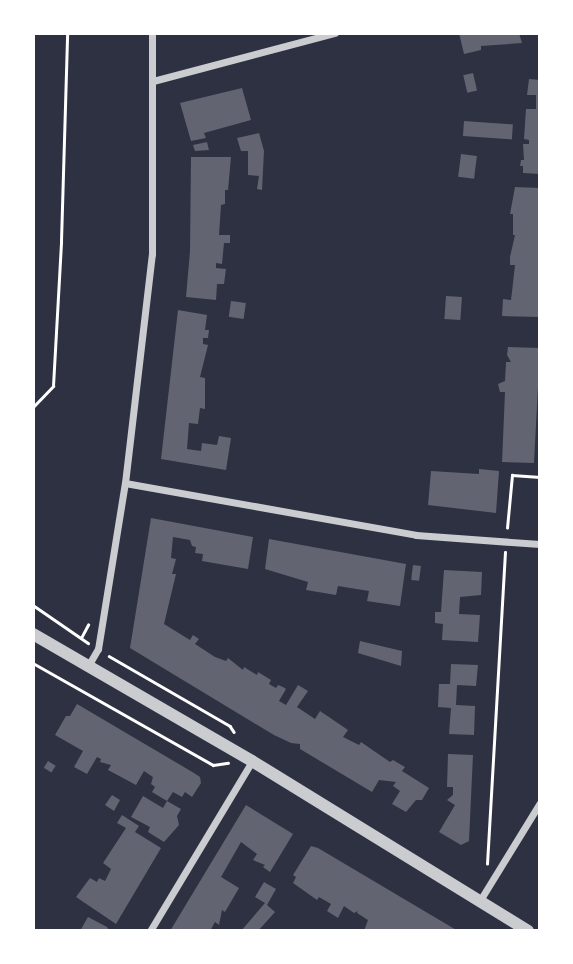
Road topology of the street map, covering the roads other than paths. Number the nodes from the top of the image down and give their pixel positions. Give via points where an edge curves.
1 (152, 33) edge
2 (335, 33) edge
3 (153, 81) junction
4 (125, 483) junction
5 (540, 544) edge
6 (33, 634) edge
7 (87, 667) junction
8 (252, 761) junction
9 (540, 803) edge
10 (479, 902) junction
11 (150, 931) edge
12 (528, 931) edge

1 - 3 street
2 - 3 street
3 - 4 street via 152,254
4 - 5 street via 416,535
4 - 7 street via 97,649
6 - 7 street
7 - 8 street
8 - 10 street
8 - 11 street
9 - 10 street
10 - 12 street

